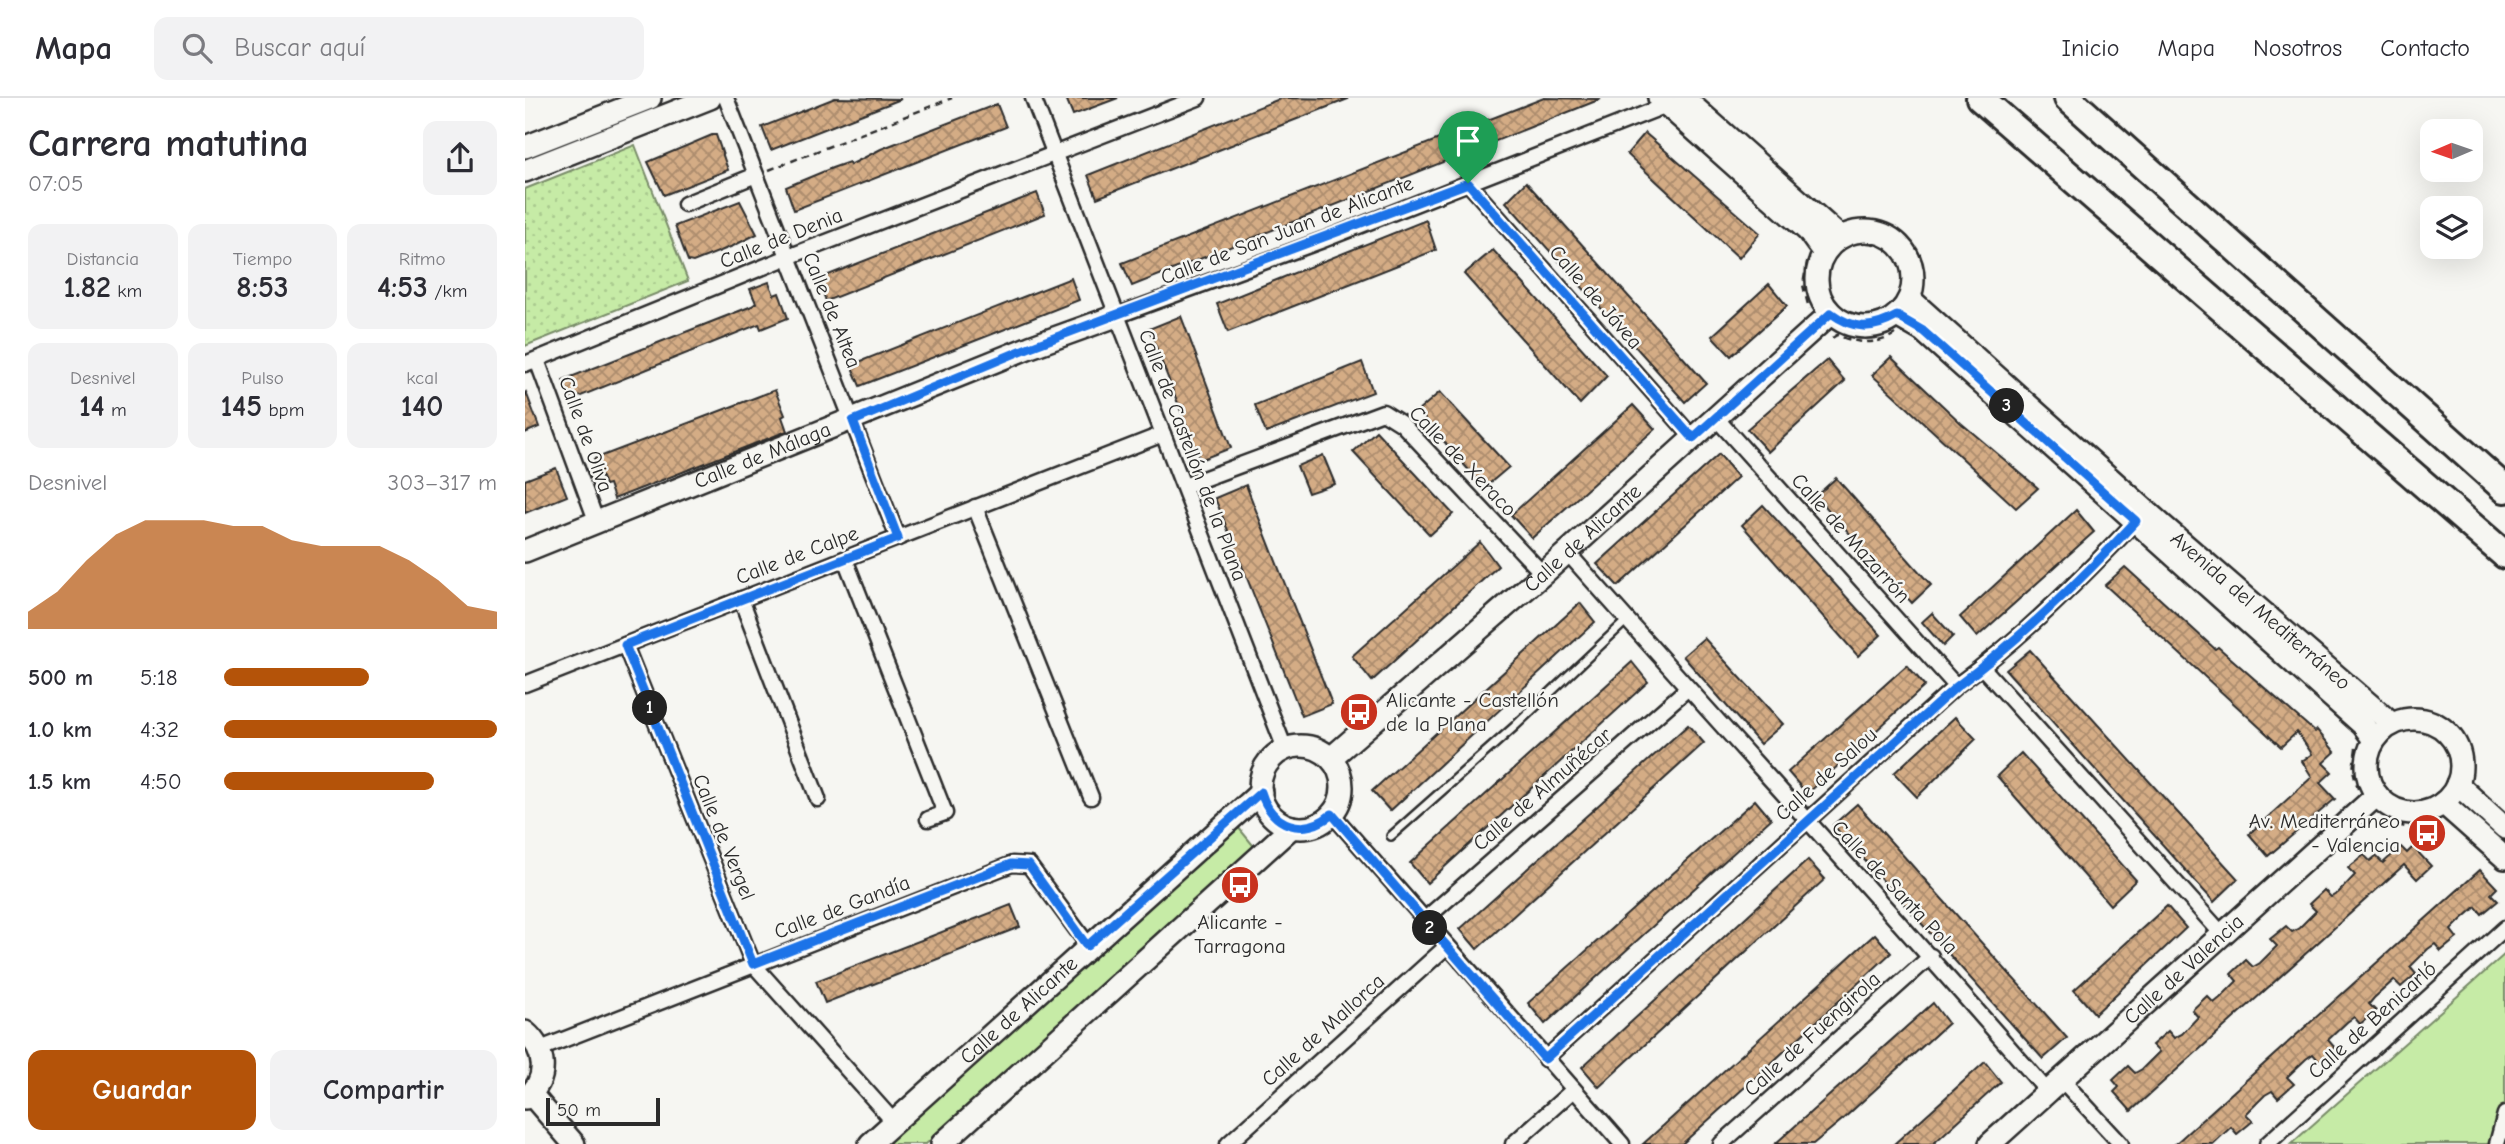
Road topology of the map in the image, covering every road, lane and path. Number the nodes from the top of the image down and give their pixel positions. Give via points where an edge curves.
1 (650, 98) edge
2 (710, 98) edge
3 (726, 98) edge
4 (952, 98) edge
5 (1033, 98) edge
6 (1198, 98) edge
7 (1980, 98) edge
8 (2068, 98) edge
9 (1670, 100) edge
10 (525, 147) edge
11 (1054, 154) junction
12 (525, 171) edge
13 (756, 175) junction
14 (1468, 183) junction
15 (685, 204) dead end
16 (1840, 237) junction
17 (1817, 254) junction
18 (788, 257) junction
19 (1910, 299) junction
20 (1117, 316) junction
21 (1825, 319) junction
22 (1901, 325) junction
23 (531, 362) edge
24 (1716, 418) junction
25 (853, 421) junction
26 (1163, 434) junction
27 (1693, 438) junction
28 (1184, 486) junction
29 (2505, 489) edge
30 (975, 508) junction
31 (2136, 521) junction
32 (597, 523) junction
33 (898, 538) junction
34 (525, 551) edge
35 (1567, 552) junction
36 (2505, 555) edge
37 (845, 559) junction
38 (1543, 574) junction
39 (741, 599) junction
40 (1627, 620) junction
41 (625, 645) junction
42 (1982, 667) junction
43 (525, 684) edge
44 (1956, 687) junction
45 (1688, 688) junction
46 (2392, 724) junction
47 (2365, 743) junction
48 (1285, 748) junction
49 (1331, 758) junction
50 (2457, 784) junction
51 (1261, 792) junction
52 (2377, 796) junction
53 (1091, 797) dead end
54 (818, 799) dead end
55 (2361, 810) junction
56 (2444, 812) junction
57 (1332, 814) junction
58 (929, 819) dead end
59 (1805, 821) junction
60 (1292, 827) junction
61 (2505, 828) edge
62 (1391, 836) dead end
63 (2505, 858) edge
64 (1423, 922) junction
65 (2505, 928) edge
66 (2222, 934) junction
67 (1087, 946) junction
68 (1446, 947) junction
69 (1931, 956) junction
70 (753, 964) junction
71 (525, 1032) edge
72 (540, 1049) junction
73 (1545, 1059) junction
74 (2054, 1085) junction
75 (1573, 1090) junction
76 (528, 1096) edge
77 (2505, 1114) edge
78 (894, 1122) junction
79 (574, 1144) edge
80 (870, 1144) edge
81 (942, 1144) edge
82 (1228, 1144) edge
83 (1513, 1144) edge
84 (1622, 1144) edge
85 (1721, 1144) edge
86 (1990, 1144) edge
87 (2121, 1144) edge
88 (2267, 1144) edge
89 (2497, 1144) edge

1 - 10 street
2 - 12 street
3 - 13 street, Calle de Altea
4 - 13 path
5 - 11 street, Calle de Castellón de la Plana
6 - 11 street, Calle de Denia
7 - 36 highway
8 - 29 highway
9 - 14 street, Calle de San Juan de Alicante
9 - 16 street
9 - 17 street via 1808,231
11 - 18 street, Calle de Denia
11 - 20 street, Calle de Castellón de la Plana
13 - 15 street
13 - 18 street, Calle de Altea
14 - 20 street, Calle de San Juan de Alicante
14 - 27 street, Calle de Jávea
16 - 17 street
16 - 19 street via 1870,230 1898,242 1913,268
17 - 21 street via 1817,285
17 - 21 path via 1804,267 1803,285 1810,305 1806,313
18 - 23 street, Calle de Denia
18 - 25 street, Calle de Altea
19 - 22 street
19 - 46 street, Avenida del Mediterráneo
20 - 25 street, Calle de Málaga
20 - 26 street, Calle de Castellón de la Plana
21 - 22 street via 1863,328
21 - 22 path via 1831,338 1837,335 1858,342 1879,341
21 - 24 street, Calle de Alicante
22 - 31 street, Avenida del Mediterráneo via 1923,331
23 - 32 street, Calle de Oliva
24 - 27 street, Calle de Alicante
24 - 44 street, Calle de Mazarrón
25 - 32 street, Calle de Málaga
25 - 33 street, Calle de Altea
26 - 28 street, Calle de Castellón de la Plana
26 - 30 street, Calle de Calpe
27 - 35 street, Calle de Alicante
28 - 38 street, Calle de Xeraco via 1383,412 1402,424
28 - 48 street, Calle de Castellón de la Plana
30 - 33 street, Calle de Calpe
30 - 53 street
31 - 42 street, Calle de Salou
31 - 47 street, Avenida del Mediterráneo via 2363,725
32 - 34 street, Calle de Málaga
33 - 37 street, Calle de Calpe
35 - 38 street, Calle de Alicante
35 - 40 street, Calle de Santa Pola
37 - 39 street, Calle de Calpe
37 - 58 street via 945,813
38 - 49 street, Calle de Alicante
39 - 41 street, Calle de Calpe
39 - 54 street
40 - 45 street, Calle de Santa Pola
40 - 62 lane
41 - 43 street, Calle de Calpe
41 - 70 street, Calle de Vergel
42 - 44 street, Calle de Salou
42 - 66 street
44 - 59 street, Calle de Salou
45 - 59 street, Calle de Santa Pola
45 - 64 street, Calle de Almuñécar
46 - 47 street
46 - 50 street via 2420,719 2445,731 2460,756
47 - 52 street via 2367,768
47 - 55 path via 2353,770 2359,792 2353,801
48 - 49 street via 1310,746
48 - 51 street via 1269,762
49 - 57 street via 1338,768 1342,792
50 - 56 street
50 - 61 street
51 - 60 street via 1271,814
51 - 67 street, Calle de Alicante
52 - 55 street, Calle de Valencia
52 - 56 street via 2408,813
55 - 56 path via 2372,823 2409,828
55 - 66 street, Calle de Valencia
56 - 63 street
57 - 60 street via 1314,826
57 - 64 street
59 - 69 street, Calle de Santa Pola
59 - 73 street, Calle de Salou
60 - 81 street
64 - 68 street
65 - 88 street, Calle de Benicarló
66 - 74 street, Calle de Valencia
67 - 70 street, Calle de Gandía via 1029,865 1011,864
67 - 78 street, Calle de Alicante
68 - 73 street
68 - 82 street, Calle de Mallorca
69 - 74 street, Calle de Santa Pola
69 - 85 street, Calle de Fuengirola
70 - 72 street, Calle de Gandía
70 - 78 street, Calle de Vergel
71 - 72 street
72 - 76 street via 542,1073
73 - 75 street
74 - 86 street, Calle de Valencia
74 - 87 street, Calle de Santa Pola
75 - 83 street
75 - 84 street
76 - 79 street
77 - 89 street
78 - 80 street, Calle de Alicante

